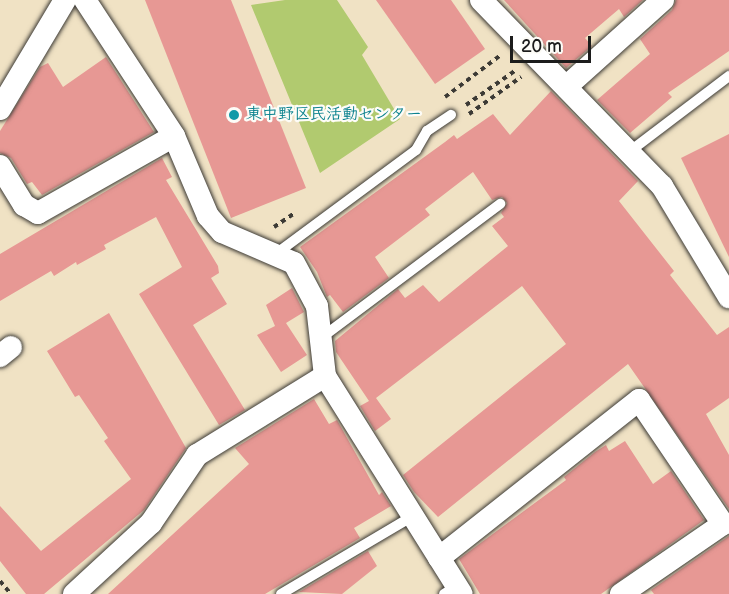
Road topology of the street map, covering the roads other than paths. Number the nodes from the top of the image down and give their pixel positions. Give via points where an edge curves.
1 (65, 0) edge
2 (85, 0) edge
3 (481, 0) edge
4 (663, 0) edge
5 (729, 76) edge
6 (567, 86) junction
7 (0, 109) edge
8 (456, 117) road end
9 (174, 136) junction
10 (629, 152) junction
11 (0, 166) edge
12 (500, 204) dead end
13 (277, 253) junction
14 (729, 297) edge
15 (321, 338) junction
16 (324, 376) junction
17 (413, 516) junction
18 (439, 558) junction
19 (454, 591) edge
20 (74, 594) edge
21 (281, 594) edge
22 (621, 594) edge

1 - 7 street
2 - 9 street
3 - 6 street
4 - 6 street
5 - 10 lane
6 - 10 street
8 - 13 lane via 427,131 416,150
9 - 11 street via 38,213 24,205
9 - 13 street via 208,216 222,232
10 - 14 street via 662,186
12 - 15 lane
13 - 15 street via 294,263 315,298
15 - 16 street
16 - 17 street
16 - 20 street via 197,455 151,523
17 - 18 street
17 - 21 lane
18 - 19 street
18 - 22 street via 639,400 723,524

